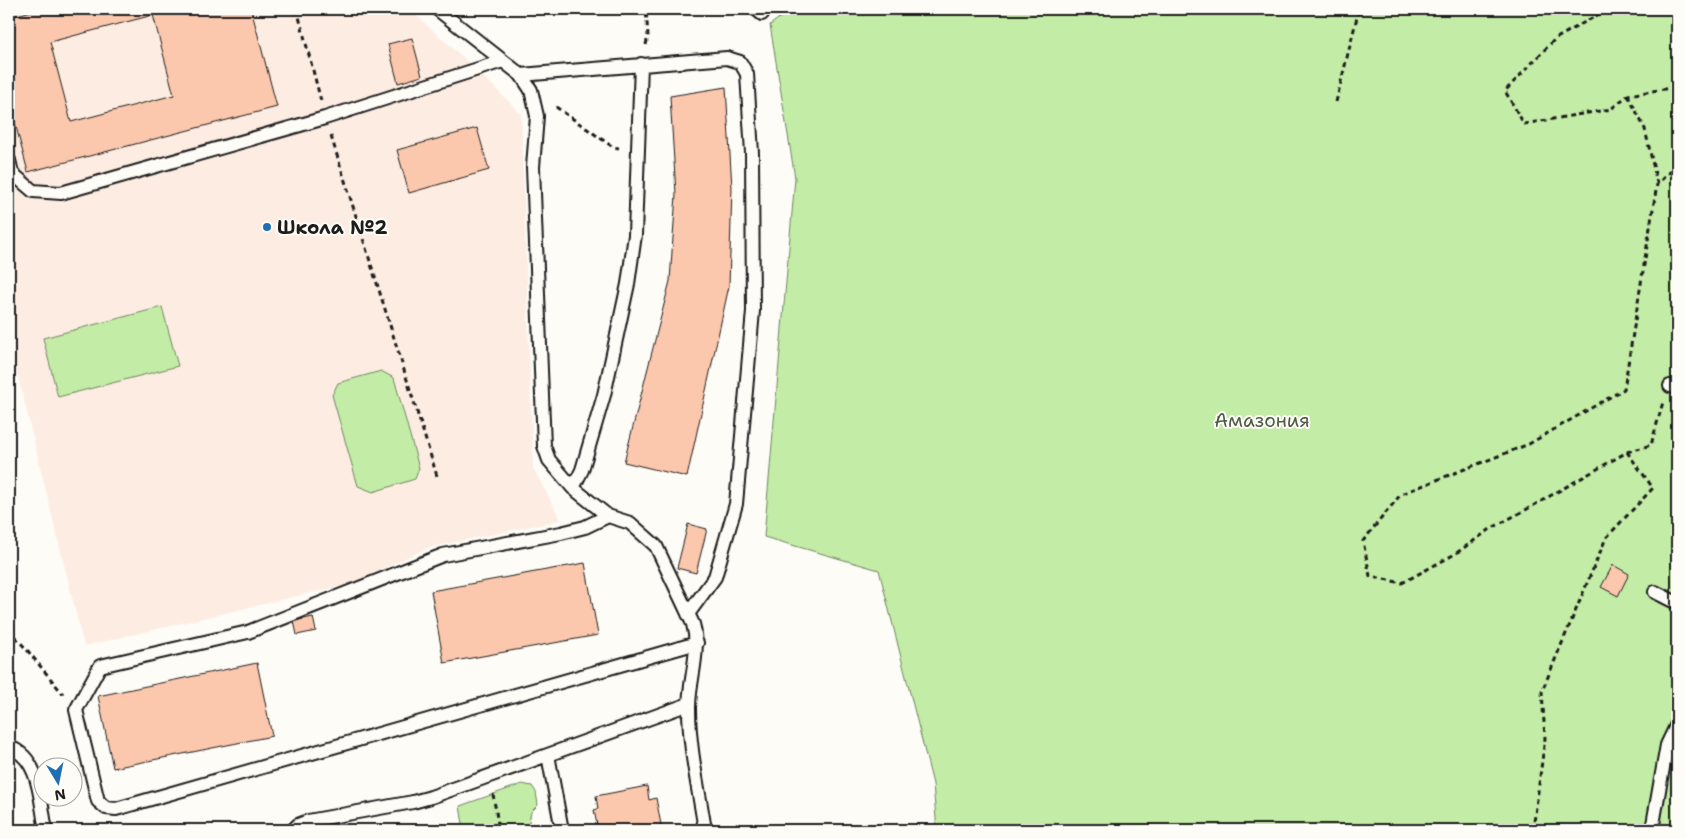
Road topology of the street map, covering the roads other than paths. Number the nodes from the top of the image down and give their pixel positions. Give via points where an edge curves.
1 (437, 9) edge
2 (503, 61) junction
3 (641, 64) junction
4 (522, 75) junction
5 (9, 160) edge
6 (573, 488) junction
7 (608, 516) junction
8 (1655, 592) dead end
9 (1677, 603) edge
10 (688, 614) junction
11 (697, 643) junction
12 (689, 704) junction
13 (1677, 724) edge
14 (9, 748) edge
15 (548, 755) junction
16 (319, 825) edge
17 (46, 830) edge
18 (293, 830) edge
19 (562, 830) edge
20 (705, 830) edge
21 (1652, 830) edge

1 - 2 lane
2 - 4 lane
2 - 5 lane via 325,118 61,192 33,191 12,173
3 - 4 lane
3 - 6 lane via 635,235 628,284 604,395 582,470
3 - 10 lane via 726,58 740,62 747,74 752,153 753,311 736,504 714,577
4 - 6 lane via 531,90 537,116 533,167 544,446 548,460
6 - 7 lane
7 - 10 lane via 630,523 656,546
7 - 11 lane via 562,533 443,555 248,632 100,666 76,710 98,801 106,808 116,808
8 - 9 lane
10 - 11 lane
11 - 12 lane
12 - 15 lane
12 - 20 lane
13 - 21 lane via 1667,745
14 - 17 lane via 26,758 34,770
15 - 16 lane via 413,802
15 - 19 lane
16 - 18 lane via 302,823

